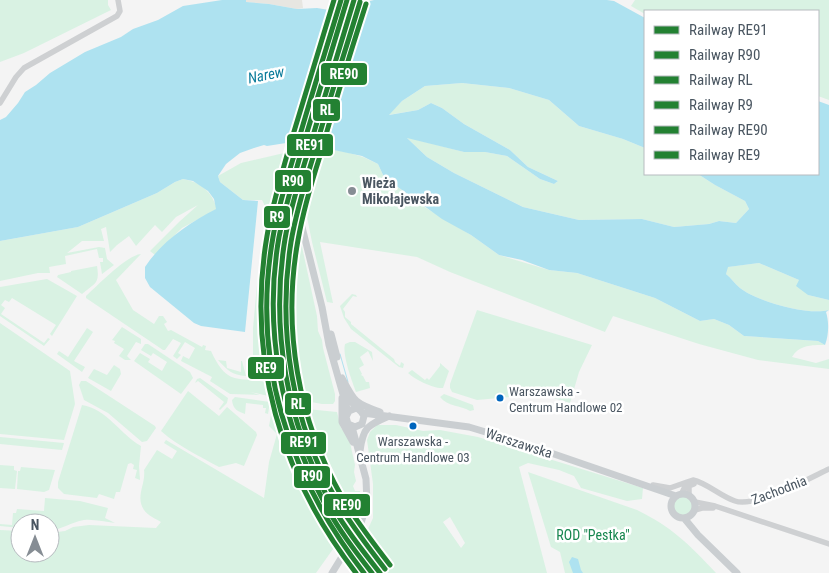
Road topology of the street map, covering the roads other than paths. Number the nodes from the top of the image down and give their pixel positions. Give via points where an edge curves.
1 (118, 0) edge
2 (354, 0) edge
3 (0, 102) edge
4 (322, 307) junction
5 (342, 378) junction
6 (341, 388) junction
7 (356, 408) junction
8 (348, 412) junction
9 (389, 416) junction
10 (360, 422) junction
11 (360, 454) junction
12 (829, 469) edge
13 (687, 482) junction
14 (644, 484) junction
15 (701, 484) junction
16 (682, 495) junction
17 (671, 503) junction
18 (694, 508) junction
19 (684, 518) junction
20 (702, 538) junction
21 (827, 542) edge
22 (332, 573) edge
23 (737, 573) edge

1 - 3 street via 120,11 117,16 24,68
2 - 4 main road via 304,165 299,199 301,223
4 - 5 main road
4 - 6 main road
5 - 7 main road
5 - 9 main road via 349,394 359,403
6 - 8 main road
6 - 11 main road via 342,422
7 - 8 main road
7 - 10 main road via 360,410
8 - 10 main road via 348,424
9 - 10 main road, Warszawska
9 - 11 main road via 368,427 362,438
9 - 14 main road, Warszawska via 468,427
10 - 11 main road
11 - 22 main road via 367,504 362,523
12 - 15 street, Zachodnia via 774,495 744,503
13 - 14 street, Zachodnia via 670,488
13 - 15 street, Zachodnia via 693,480
13 - 16 street
14 - 16 main road, Warszawska
14 - 17 main road, Warszawska
15 - 16 street via 692,484
16 - 17 main road
16 - 18 main road
17 - 19 main road via 673,513
18 - 19 main road
18 - 20 main road via 694,522
18 - 21 street via 720,509
19 - 20 main road
20 - 23 main road

